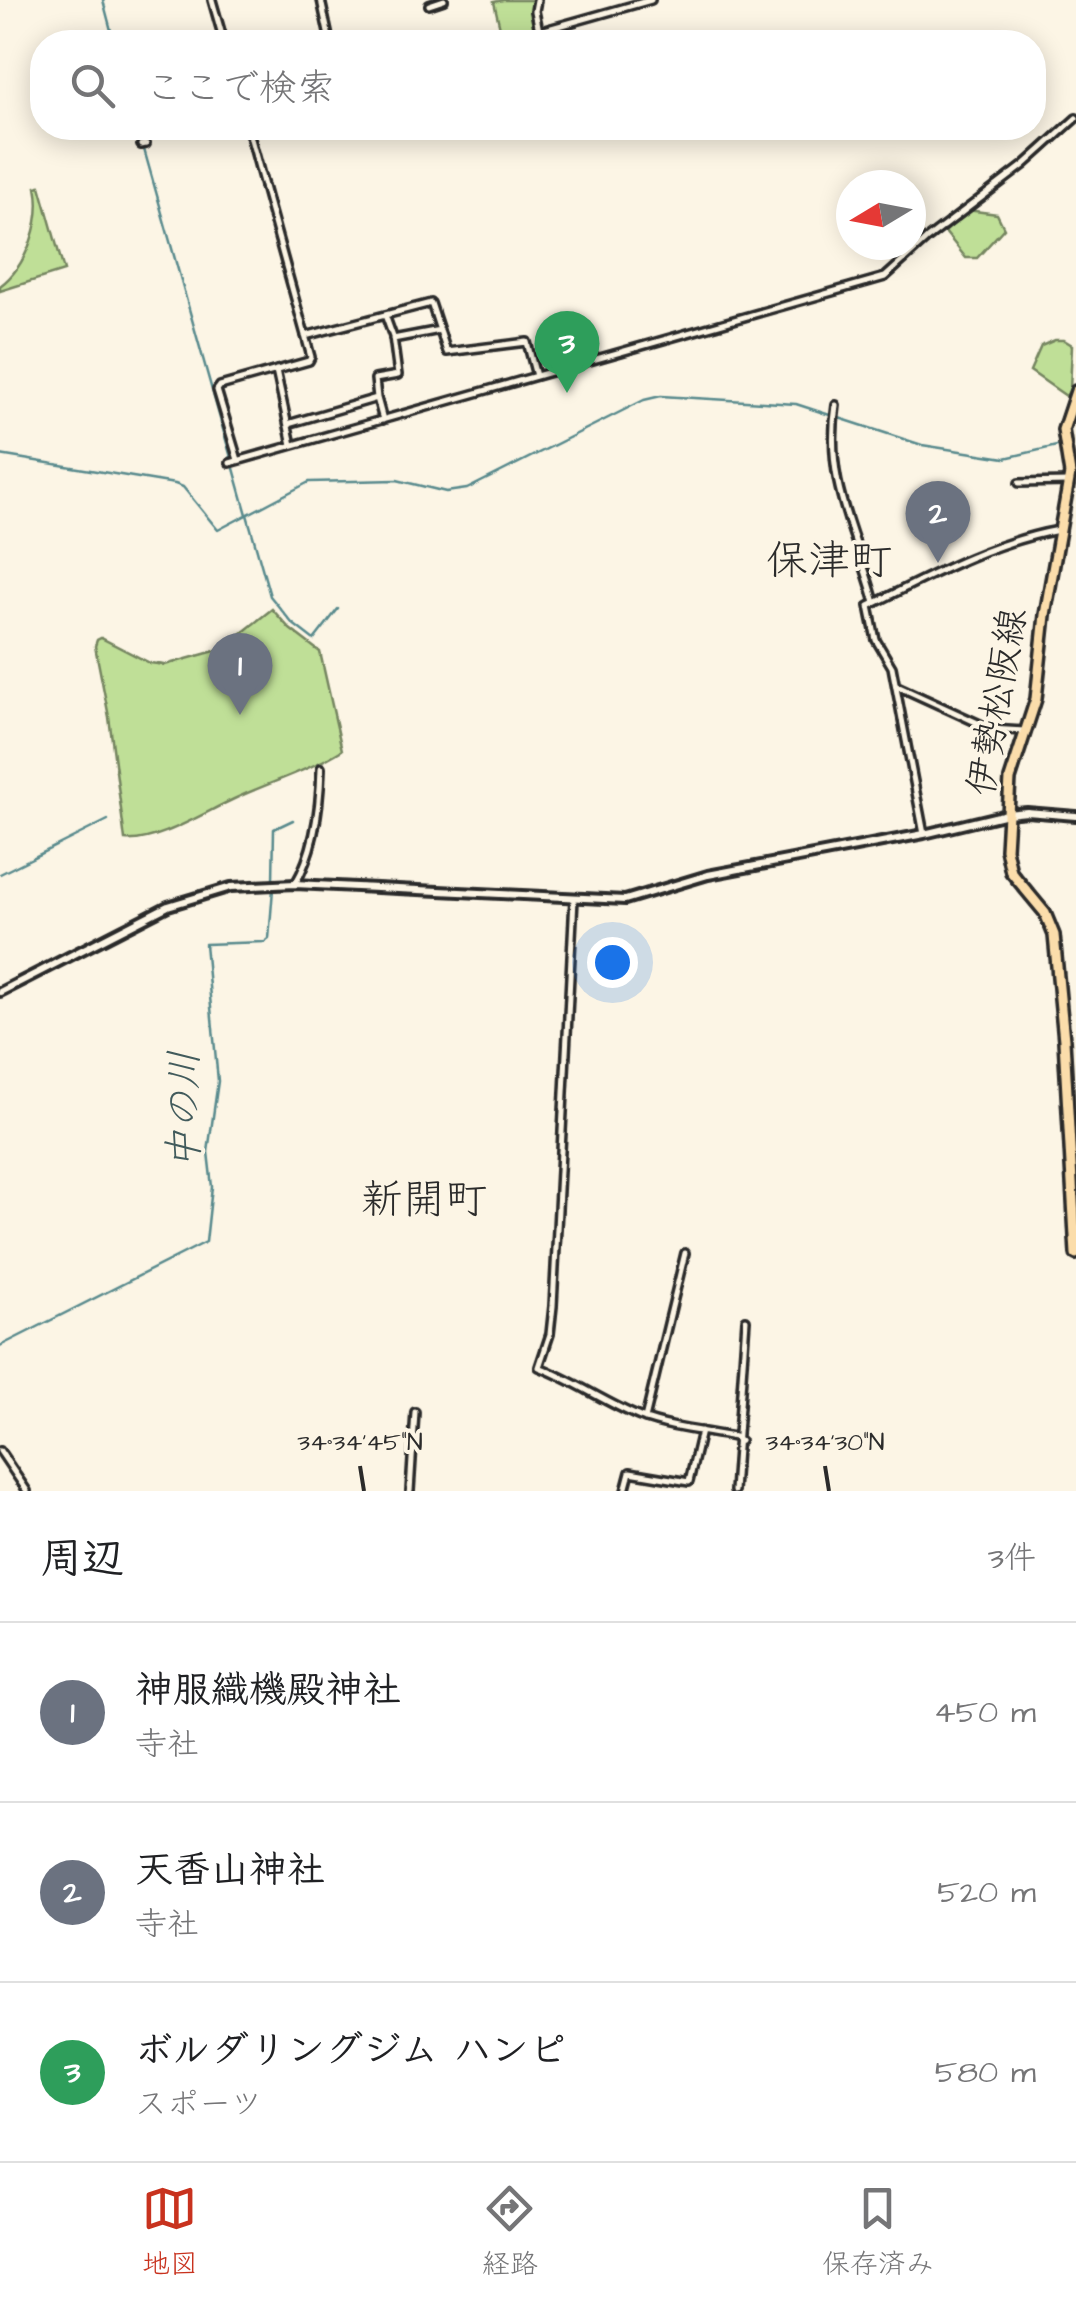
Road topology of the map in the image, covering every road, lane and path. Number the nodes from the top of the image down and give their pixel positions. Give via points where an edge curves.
1 (212, 0) edge
2 (321, 0) edge
3 (444, 0) edge
4 (537, 0) edge
5 (649, 0) edge
6 (428, 4) dead end
7 (221, 30) edge
8 (327, 30) edge
9 (540, 30) edge
10 (547, 30) edge
11 (1076, 118) edge
12 (251, 140) edge
13 (386, 314) junction
14 (440, 330) junction
15 (306, 336) junction
16 (394, 339) junction
17 (276, 370) junction
18 (536, 376) junction
19 (1076, 391) edge
20 (377, 398) junction
21 (835, 412) dead end
22 (383, 420) junction
23 (288, 424) junction
24 (292, 445) junction
25 (1068, 482) junction
26 (1019, 484) dead end
27 (1058, 530) junction
28 (874, 603) junction
29 (897, 686) junction
30 (1028, 731) junction
31 (321, 768) dead end
32 (1007, 814) junction
33 (1076, 816) edge
34 (924, 834) junction
35 (295, 884) junction
36 (574, 898) junction
37 (0, 992) edge
38 (1076, 1250) edge
39 (685, 1253) dead end
40 (746, 1320) dead end
41 (415, 1412) dead end
42 (645, 1419) junction
43 (701, 1431) junction
44 (740, 1442) junction
45 (0, 1451) edge
46 (27, 1491) edge
47 (410, 1491) edge
48 (625, 1491) edge
49 (734, 1491) edge

1 - 7 street
2 - 8 street
3 - 6 street
4 - 9 street
5 - 10 street
11 - 18 street via 885,278
12 - 15 street
13 - 14 street via 431,303
13 - 15 street
13 - 16 street
14 - 16 street
14 - 18 street via 447,352 528,342
15 - 17 street via 310,362
16 - 20 street via 398,375 375,379
17 - 23 street
17 - 24 street via 218,390 234,462
18 - 22 street
19 - 25 main road, 伊勢松阪線 via 1064,423
20 - 22 street
20 - 23 street
21 - 28 street via 837,483
22 - 24 street
23 - 24 street
25 - 26 street
25 - 27 main road, 伊勢松阪線
27 - 28 street via 912,582
27 - 30 main road, 伊勢松阪線
28 - 29 street via 869,606 876,640
29 - 30 street via 991,729
29 - 34 street
30 - 32 main road, 伊勢松阪線 via 1013,763
31 - 35 street via 320,803
32 - 33 street
32 - 34 street
32 - 38 main road, 伊勢松阪線 via 1010,872 1046,912 1054,935
34 - 36 street via 708,875 632,899
35 - 36 street
35 - 37 street via 232,887 181,901
36 - 42 street via 553,1306 540,1367
39 - 42 street
40 - 44 street
41 - 47 street
42 - 43 street
43 - 44 street
43 - 48 street via 689,1482 630,1472
44 - 49 street
45 - 46 street

